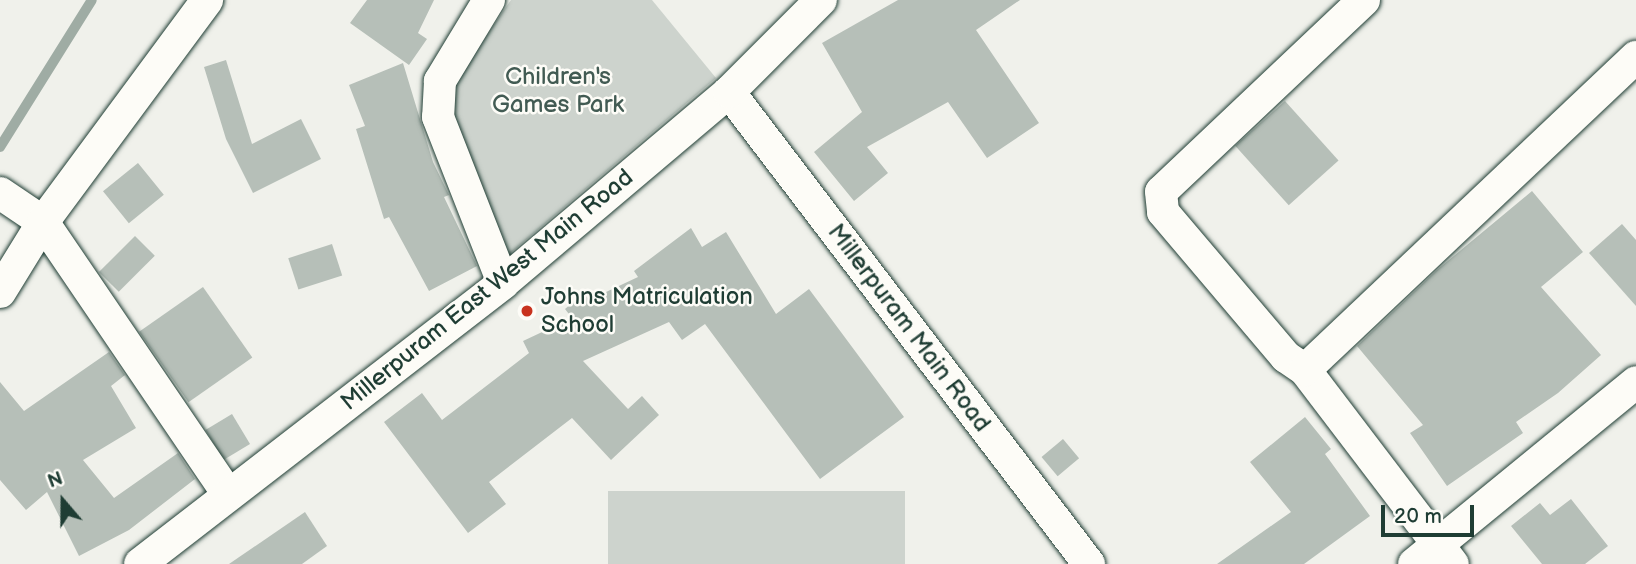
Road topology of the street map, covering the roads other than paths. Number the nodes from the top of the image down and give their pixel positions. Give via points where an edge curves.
1 (207, 0) edge
2 (489, 0) edge
3 (821, 0) edge
4 (1364, 0) edge
5 (1636, 57) edge
6 (729, 92) junction
7 (0, 193) edge
8 (43, 222) junction
9 (503, 283) junction
10 (0, 292) edge
11 (1305, 370) junction
12 (1634, 386) edge
13 (227, 493) junction
14 (1435, 557) edge
15 (140, 564) edge
16 (1089, 564) edge

1 - 8 street
2 - 9 street via 440,81 438,117
3 - 6 street, Millerpuram East West Main Road
4 - 11 street via 1161,192 1163,212 1286,356
5 - 11 street
6 - 9 street, Millerpuram East West Main Road
6 - 16 street, Millerpuram Main Road
7 - 8 street
8 - 10 street
8 - 13 street
9 - 13 street, Millerpuram East West Main Road
11 - 14 street
12 - 14 street
13 - 15 street, Millerpuram East West Main Road

